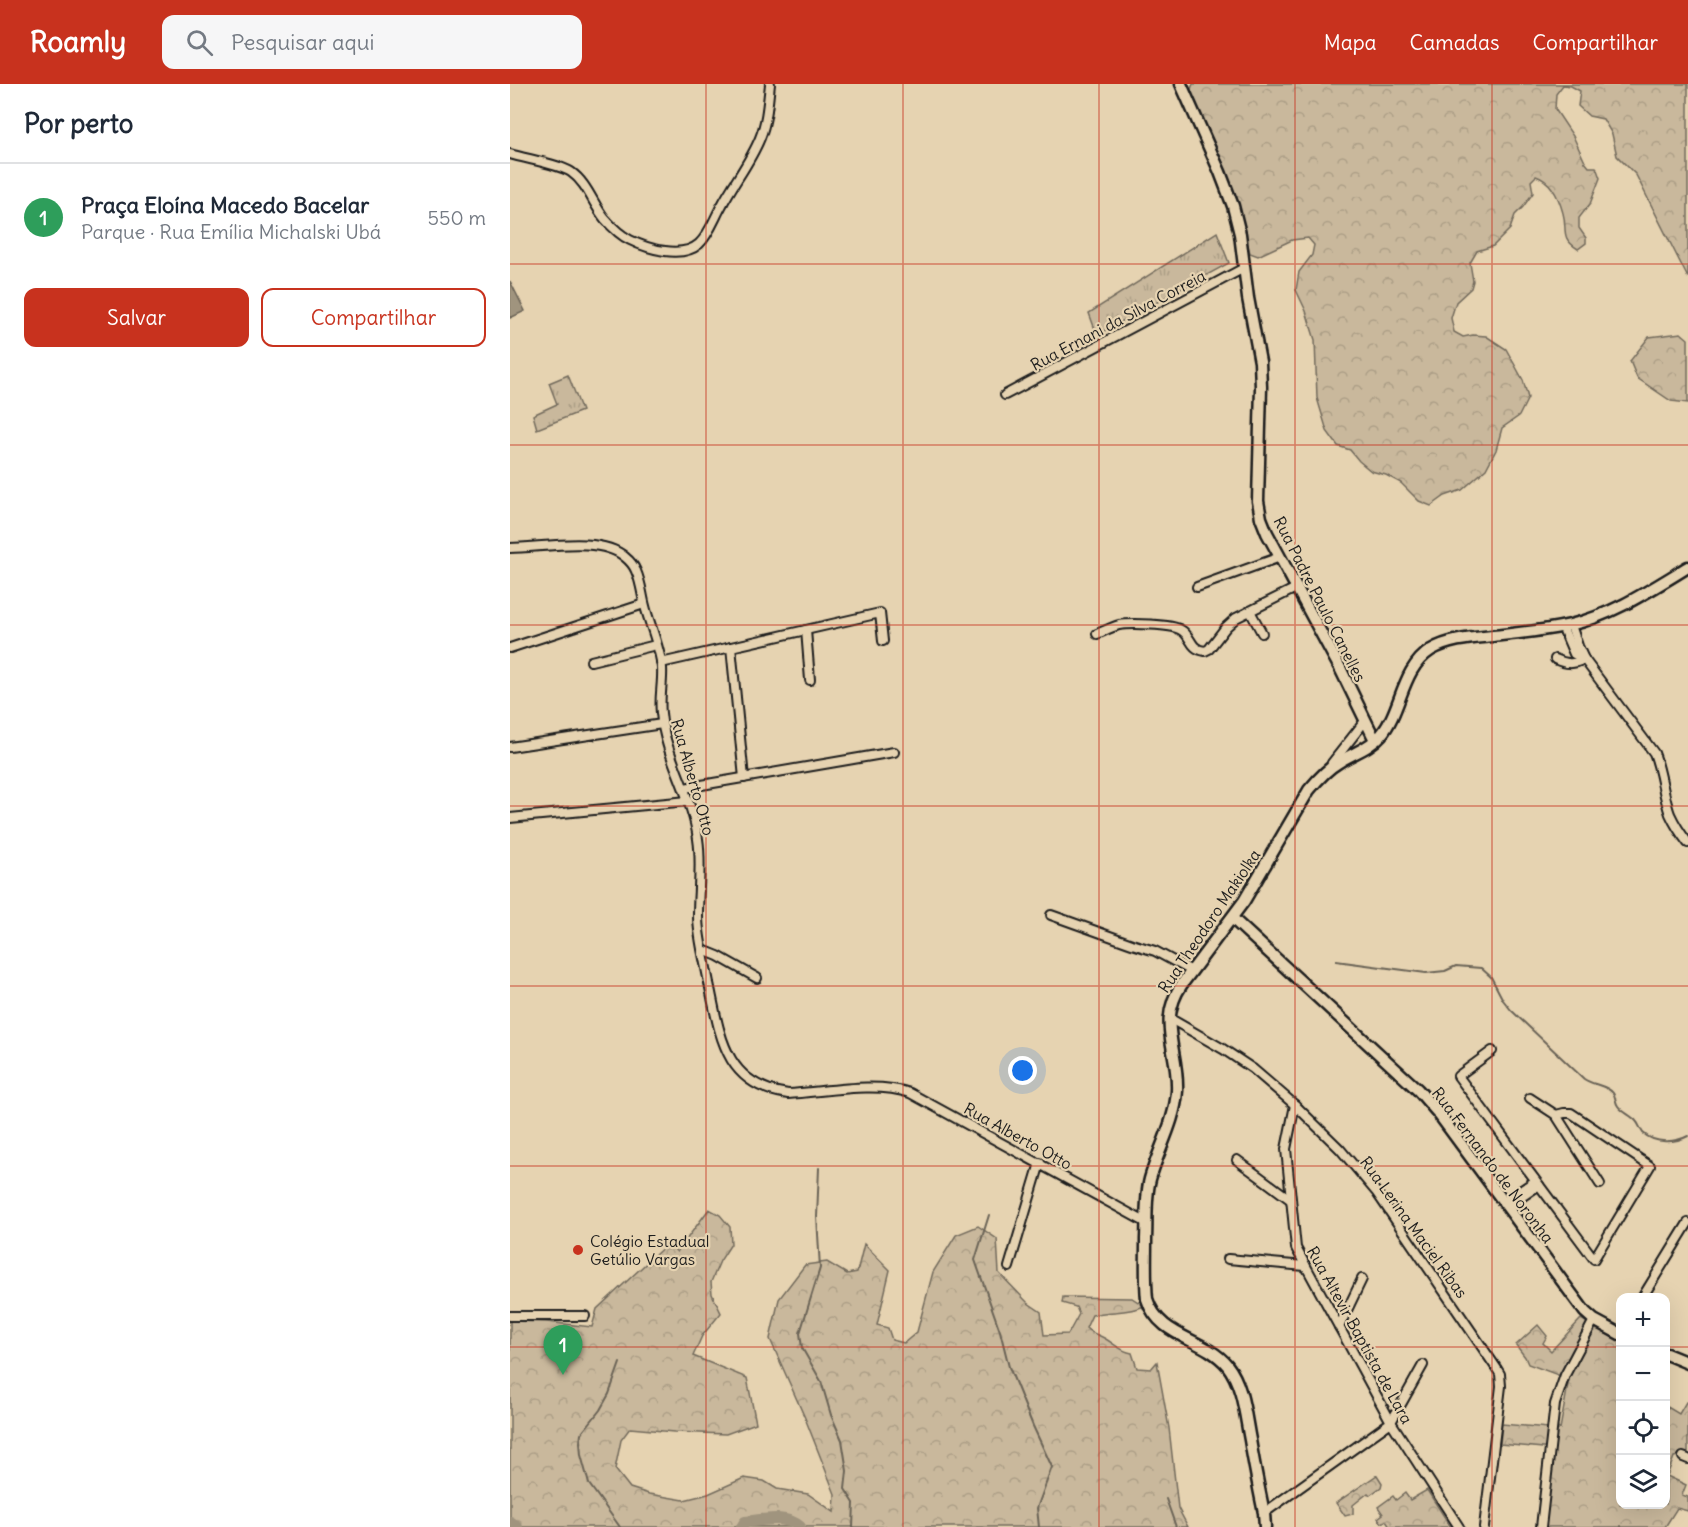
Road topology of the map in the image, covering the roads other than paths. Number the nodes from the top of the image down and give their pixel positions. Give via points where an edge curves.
1 (770, 84) edge
2 (1181, 84) edge
3 (510, 154) edge
4 (1244, 268) junction
5 (1005, 395) dead end
6 (510, 548) edge
7 (1280, 557) junction
8 (1688, 567) edge
9 (1197, 587) dead end
10 (1296, 588) junction
11 (644, 604) junction
12 (1250, 610) junction
13 (1567, 626) junction
14 (806, 630) junction
15 (1262, 633) dead end
16 (1097, 634) dead end
17 (883, 641) dead end
18 (656, 645) junction
19 (731, 647) junction
20 (510, 648) edge
21 (1555, 659) dead end
22 (1584, 659) junction
23 (591, 662) dead end
24 (661, 663) junction
25 (810, 680) dead end
26 (1365, 721) junction
27 (662, 724) junction
28 (1375, 740) junction
29 (510, 747) edge
30 (894, 752) dead end
31 (1326, 772) junction
32 (744, 778) junction
33 (684, 788) junction
34 (688, 801) junction
35 (510, 818) edge
36 (1688, 843) edge
37 (1051, 915) dead end
38 (1232, 918) junction
39 (703, 950) junction
40 (1192, 971) junction
41 (757, 978) dead end
42 (1169, 1018) junction
43 (1492, 1051) dead end
44 (1530, 1098) dead end
45 (1295, 1105) junction
46 (1556, 1115) junction
47 (1237, 1160) dead end
48 (1040, 1163) junction
49 (1537, 1183) junction
50 (1600, 1184) dead end
51 (1291, 1200) junction
52 (1505, 1204) junction
53 (1147, 1223) junction
54 (1688, 1223) edge
55 (1228, 1260) dead end
56 (1305, 1266) junction
57 (1009, 1267) dead end
58 (1362, 1279) dead end
59 (1645, 1293) edge
60 (510, 1316) edge
61 (585, 1317) dead end
62 (1594, 1320) junction
63 (1339, 1327) junction
64 (1616, 1331) edge
65 (1670, 1355) edge
66 (1688, 1364) edge
67 (1423, 1365) dead end
68 (1391, 1422) junction
69 (1264, 1513) junction
70 (1265, 1527) edge
71 (1459, 1527) edge
72 (1484, 1527) edge
73 (1541, 1527) edge

1 - 3 street via 764,127 757,145 705,236 691,249 666,250 629,239 612,227 570,171
2 - 4 main road, Rua Padre Paulo Canelles via 1227,188
4 - 5 street, Rua Ernani da Silva Correia
4 - 7 main road, Rua Padre Paulo Canelles via 1260,374 1259,511
6 - 11 street, Rua Alberto Otto via 611,548 631,563
7 - 9 street
7 - 10 main road, Rua Padre Paulo Canelles
8 - 13 main road, Rua Theodoro Makiolka via 1619,607
10 - 12 street
10 - 26 main road, Rua Padre Paulo Canelles
11 - 18 street, Rua Alberto Otto
11 - 20 street
12 - 15 street
12 - 16 street via 1231,622 1205,651 1197,649 1183,630 1170,626 1126,624
13 - 22 street via 1574,654
13 - 28 main road, Rua Theodoro Makiolka via 1453,641 1431,650 1410,673 1390,719
14 - 17 street via 880,613
14 - 19 street
14 - 25 street
18 - 23 street
18 - 24 street, Rua Alberto Otto
19 - 24 street
19 - 32 street
21 - 22 street via 1573,664
22 - 36 street via 1654,753 1670,814
24 - 27 street, Rua Alberto Otto
26 - 28 main road, Rua Padre Paulo Canelles
26 - 31 street
27 - 29 street
27 - 33 street, Rua Alberto Otto
28 - 31 main road, Rua Theodoro Makiolka
30 - 32 street
31 - 38 main road, Rua Theodoro Makiolka via 1305,796
32 - 33 street
33 - 34 street, Rua Alberto Otto
34 - 35 street
34 - 39 street, Rua Alberto Otto via 699,839 698,916
37 - 40 street via 1155,951
38 - 40 main road, Rua Theodoro Makiolka
38 - 52 main road, Rua Fernando de Noronha via 1418,1090
39 - 41 street
39 - 48 street, Rua Alberto Otto via 726,1051 751,1082 788,1094 900,1089
40 - 42 main road, Rua Theodoro Makiolka via 1174,997
42 - 45 street, Rua Lerina Maciel Ribas via 1239,1059
42 - 53 main road, Rua Theodoro Makiolka via 1176,1100 1150,1181
43 - 49 street via 1458,1076
44 - 46 street
45 - 51 street, Rua Altevir Baptista de Lara via 1286,1149
45 - 72 street, Rua Lerina Maciel Ribas via 1377,1192 1500,1374
46 - 49 street via 1570,1113 1650,1166 1594,1259
46 - 50 street
47 - 51 street
48 - 53 street, Rua Alberto Otto
48 - 57 street
49 - 52 street
51 - 56 street, Rua Altevir Baptista de Lara via 1296,1248
52 - 62 main road, Rua Fernando de Noronha
53 - 69 main road, Rua Theodoro Makiolka via 1149,1308 1164,1325 1214,1353 1233,1374
54 - 59 street
55 - 56 street
56 - 63 street, Rua Altevir Baptista de Lara
58 - 63 street
60 - 61 street
62 - 64 main road, Rua Fernando de Noronha
62 - 73 street via 1557,1396
63 - 68 street, Rua Altevir Baptista de Lara
65 - 66 main road
67 - 68 street
68 - 69 street
68 - 71 street, Rua Altevir Baptista de Lara
69 - 70 main road, Rua Theodoro Makiolka

